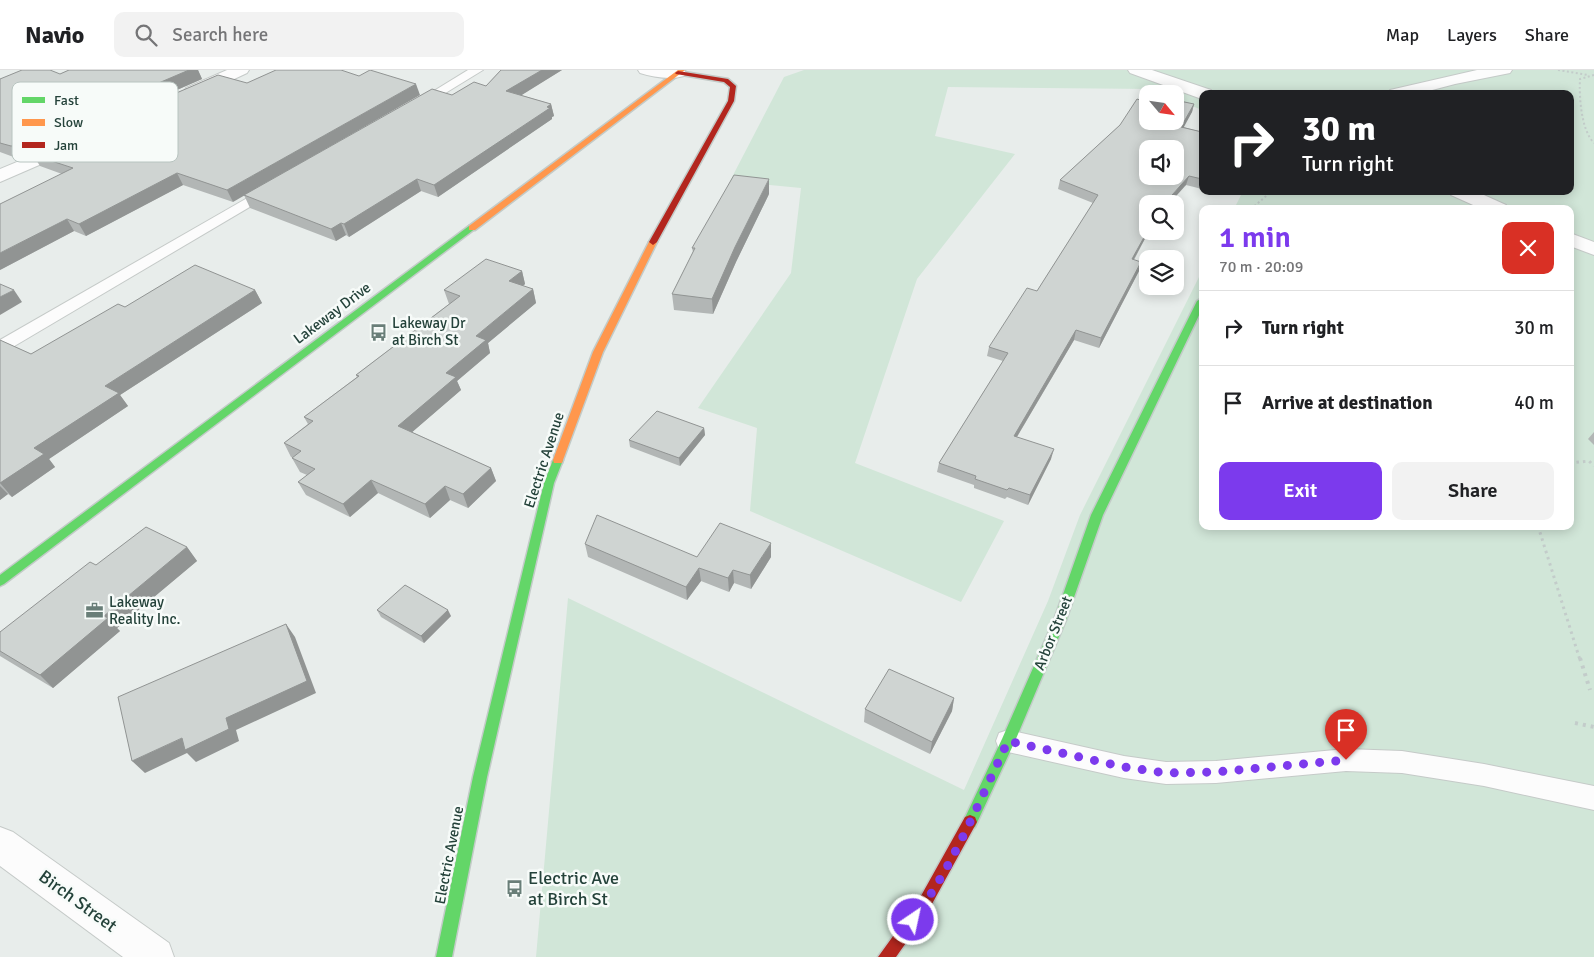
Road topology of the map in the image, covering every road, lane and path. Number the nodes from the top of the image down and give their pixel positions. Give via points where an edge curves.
1 (241, 70) edge
2 (477, 70) edge
3 (646, 70) edge
4 (1136, 70) edge
5 (1504, 70) edge
6 (1558, 70) edge
7 (680, 72) edge
8 (1588, 75) junction
9 (1594, 75) edge
10 (1411, 90) edge
11 (1199, 92) edge
12 (178, 98) edge
13 (408, 110) edge
14 (1594, 143) edge
15 (32, 162) edge
16 (0, 176) edge
17 (278, 184) edge
18 (1267, 195) edge
19 (1467, 195) edge
20 (1256, 205) edge
21 (1491, 205) edge
22 (1574, 241) edge
23 (1594, 249) edge
24 (1199, 307) edge
25 (0, 347) edge
26 (1574, 462) edge
27 (1594, 466) edge
28 (1539, 530) edge
29 (0, 581) edge
30 (1590, 690) dead end
31 (1575, 723) dead end
32 (1594, 727) edge
33 (1008, 741) junction
34 (1594, 798) edge
35 (0, 844) edge
36 (155, 957) edge
37 (444, 957) edge
38 (886, 957) edge

1 - 12 street
2 - 13 lane
3 - 7 street
4 - 11 street
5 - 10 street
6 - 8 path
7 - 29 main road, Lakeway Drive
7 - 37 main road, Electric Avenue via 726,80 733,86 731,101 665,216 598,352 549,483 480,777
8 - 9 path
8 - 14 path via 1580,79 1580,108
15 - 16 street
17 - 25 lane
18 - 20 path
19 - 21 street
22 - 23 street
24 - 33 main road, Arbor Street via 1097,515 1060,620
26 - 27 path via 1589,460
28 - 30 path
31 - 32 path
33 - 34 lane via 1166,773 1216,772 1346,760 1402,762
33 - 38 main road, Arbor Street via 964,834 922,908
35 - 36 street, Birch Street

